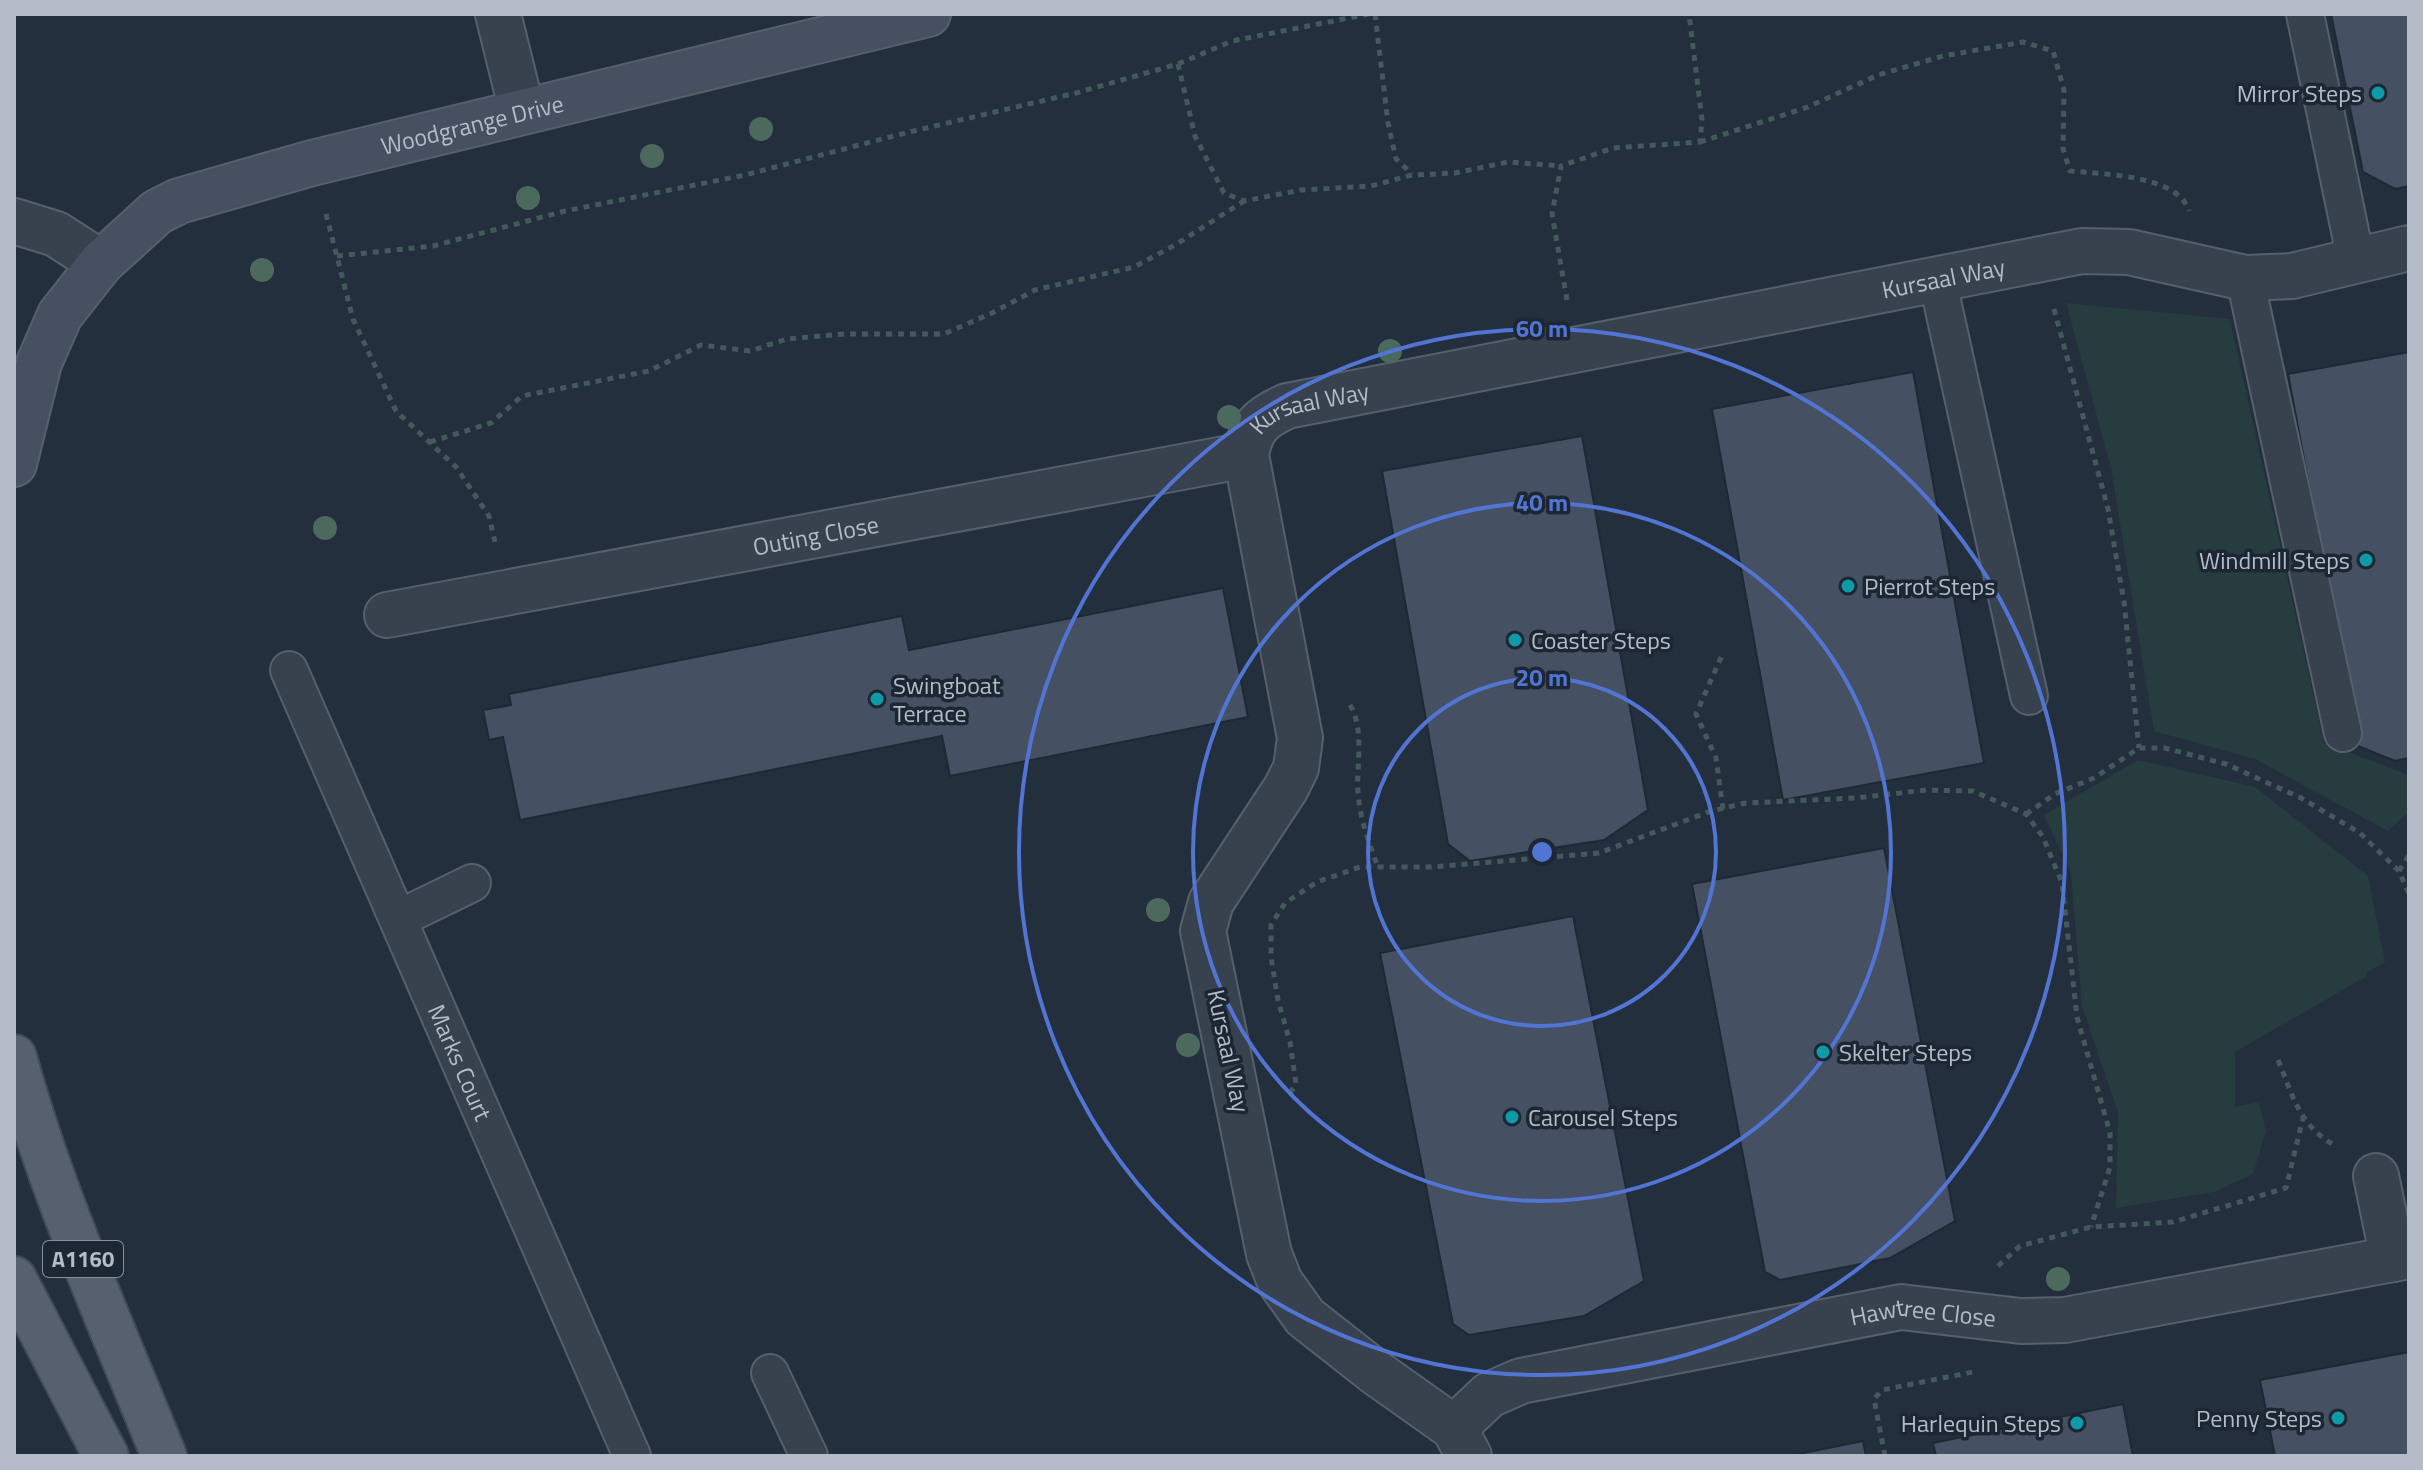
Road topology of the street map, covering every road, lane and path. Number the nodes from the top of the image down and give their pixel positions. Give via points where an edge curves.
1 (498, 14) edge
2 (928, 14) edge
3 (1372, 14) edge
4 (1689, 14) edge
5 (2305, 14) edge
6 (1178, 64) junction
7 (522, 111) junction
8 (1700, 142) junction
9 (312, 163) junction
10 (1561, 166) junction
11 (1412, 175) junction
12 (1244, 201) junction
13 (14, 221) edge
14 (2409, 248) edge
15 (337, 256) junction
16 (2041, 257) junction
17 (2356, 260) junction
18 (101, 263) junction
19 (2227, 274) junction
20 (1937, 278) junction
21 (60, 315) junction
22 (14, 342) edge
23 (1576, 350) junction
24 (430, 442) junction
25 (1246, 455) junction
26 (14, 464) edge
27 (506, 593) junction
28 (387, 615) dead end
29 (1723, 653) dead end
30 (289, 670) dead end
31 (2029, 696) dead end
32 (2343, 733) dead end
33 (2139, 748) junction
34 (1723, 809) junction
35 (2026, 814) junction
36 (2409, 855) edge
37 (2399, 871) junction
38 (472, 883) dead end
39 (2409, 894) edge
40 (398, 919) junction
41 (14, 1057) edge
42 (2278, 1060) dead end
43 (1231, 1102) junction
44 (2303, 1118) junction
45 (2361, 1163) joint
46 (2091, 1227) junction
47 (2401, 1258) edge
48 (14, 1279) edge
49 (1951, 1312) junction
50 (770, 1373) dead end
51 (1461, 1442) edge
52 (106, 1456) edge
53 (164, 1456) edge
54 (632, 1456) edge
55 (809, 1456) edge

1 - 7 street
2 - 7 street, Woodgrange Drive
3 - 6 path via 1232,41
3 - 11 path via 1396,159
4 - 8 path
5 - 17 lane
6 - 12 path via 1195,136 1224,193
6 - 15 path via 745,175 565,211 433,246
7 - 9 street, Woodgrange Drive
8 - 10 path via 1613,148
8 - 19 path via 1808,107 1878,75 1943,56 2023,42 2053,51 2064,90 2063,149 2070,171 2121,175 2168,187 2186,200
9 - 15 path
9 - 18 street, Woodgrange Drive via 179,201 157,212
10 - 11 path via 1508,162
10 - 23 path via 1552,214
11 - 12 path via 1371,186 1301,190
12 - 24 path via 1134,267 1035,290 944,334 829,335 787,339 750,351 701,345 649,371 522,396 491,423
13 - 18 street via 56,234
14 - 17 street, Kursaal Way
15 - 24 path via 353,319 396,411
16 - 19 street, Kursaal Way via 2129,252
16 - 20 street, Kursaal Way
16 - 33 path via 2108,509
17 - 19 street, Kursaal Way via 2292,276
18 - 21 street, Woodgrange Drive
19 - 32 lane
20 - 23 street, Kursaal Way
20 - 31 lane
21 - 22 street, Woodgrange Drive
21 - 26 street, Woodgrange Drive via 39,363
23 - 25 street, Kursaal Way via 1287,406 1263,417 1249,437
24 - 27 path via 456,467 489,516
25 - 27 street, Outing Close
25 - 43 street, Kursaal Way via 1300,738 1296,768 1229,851 1203,931 1199,967
27 - 28 street, Outing Close
29 - 34 path via 1696,714 1716,758
30 - 40 lane, Marks Court
33 - 35 path
33 - 37 path via 2165,748 2226,764 2301,798 2360,833
34 - 35 path via 1926,790 1973,791
34 - 43 path via 1599,853 1431,867 1360,867 1317,882 1285,903 1271,925 1271,957 1296,1084 1285,1100
35 - 46 path via 2043,837 2062,883 2077,1017 2110,1133 2110,1167
36 - 37 path
37 - 39 path
38 - 40 lane
40 - 54 lane, Marks Court
41 - 53 main road, A1160 via 34,1131
42 - 44 path
43 - 51 street, Kursaal Way via 1280,1282 1305,1317
44 - 45 path via 2318,1137
44 - 46 path via 2286,1188 2173,1222
45 - 47 street
46 - 49 path via 2020,1246
47 - 49 street, Hawtree Close via 2065,1320 2021,1321
48 - 52 main road, A1160
49 - 51 street, Hawtree Close via 1901,1307 1521,1381 1489,1395
50 - 55 lane

